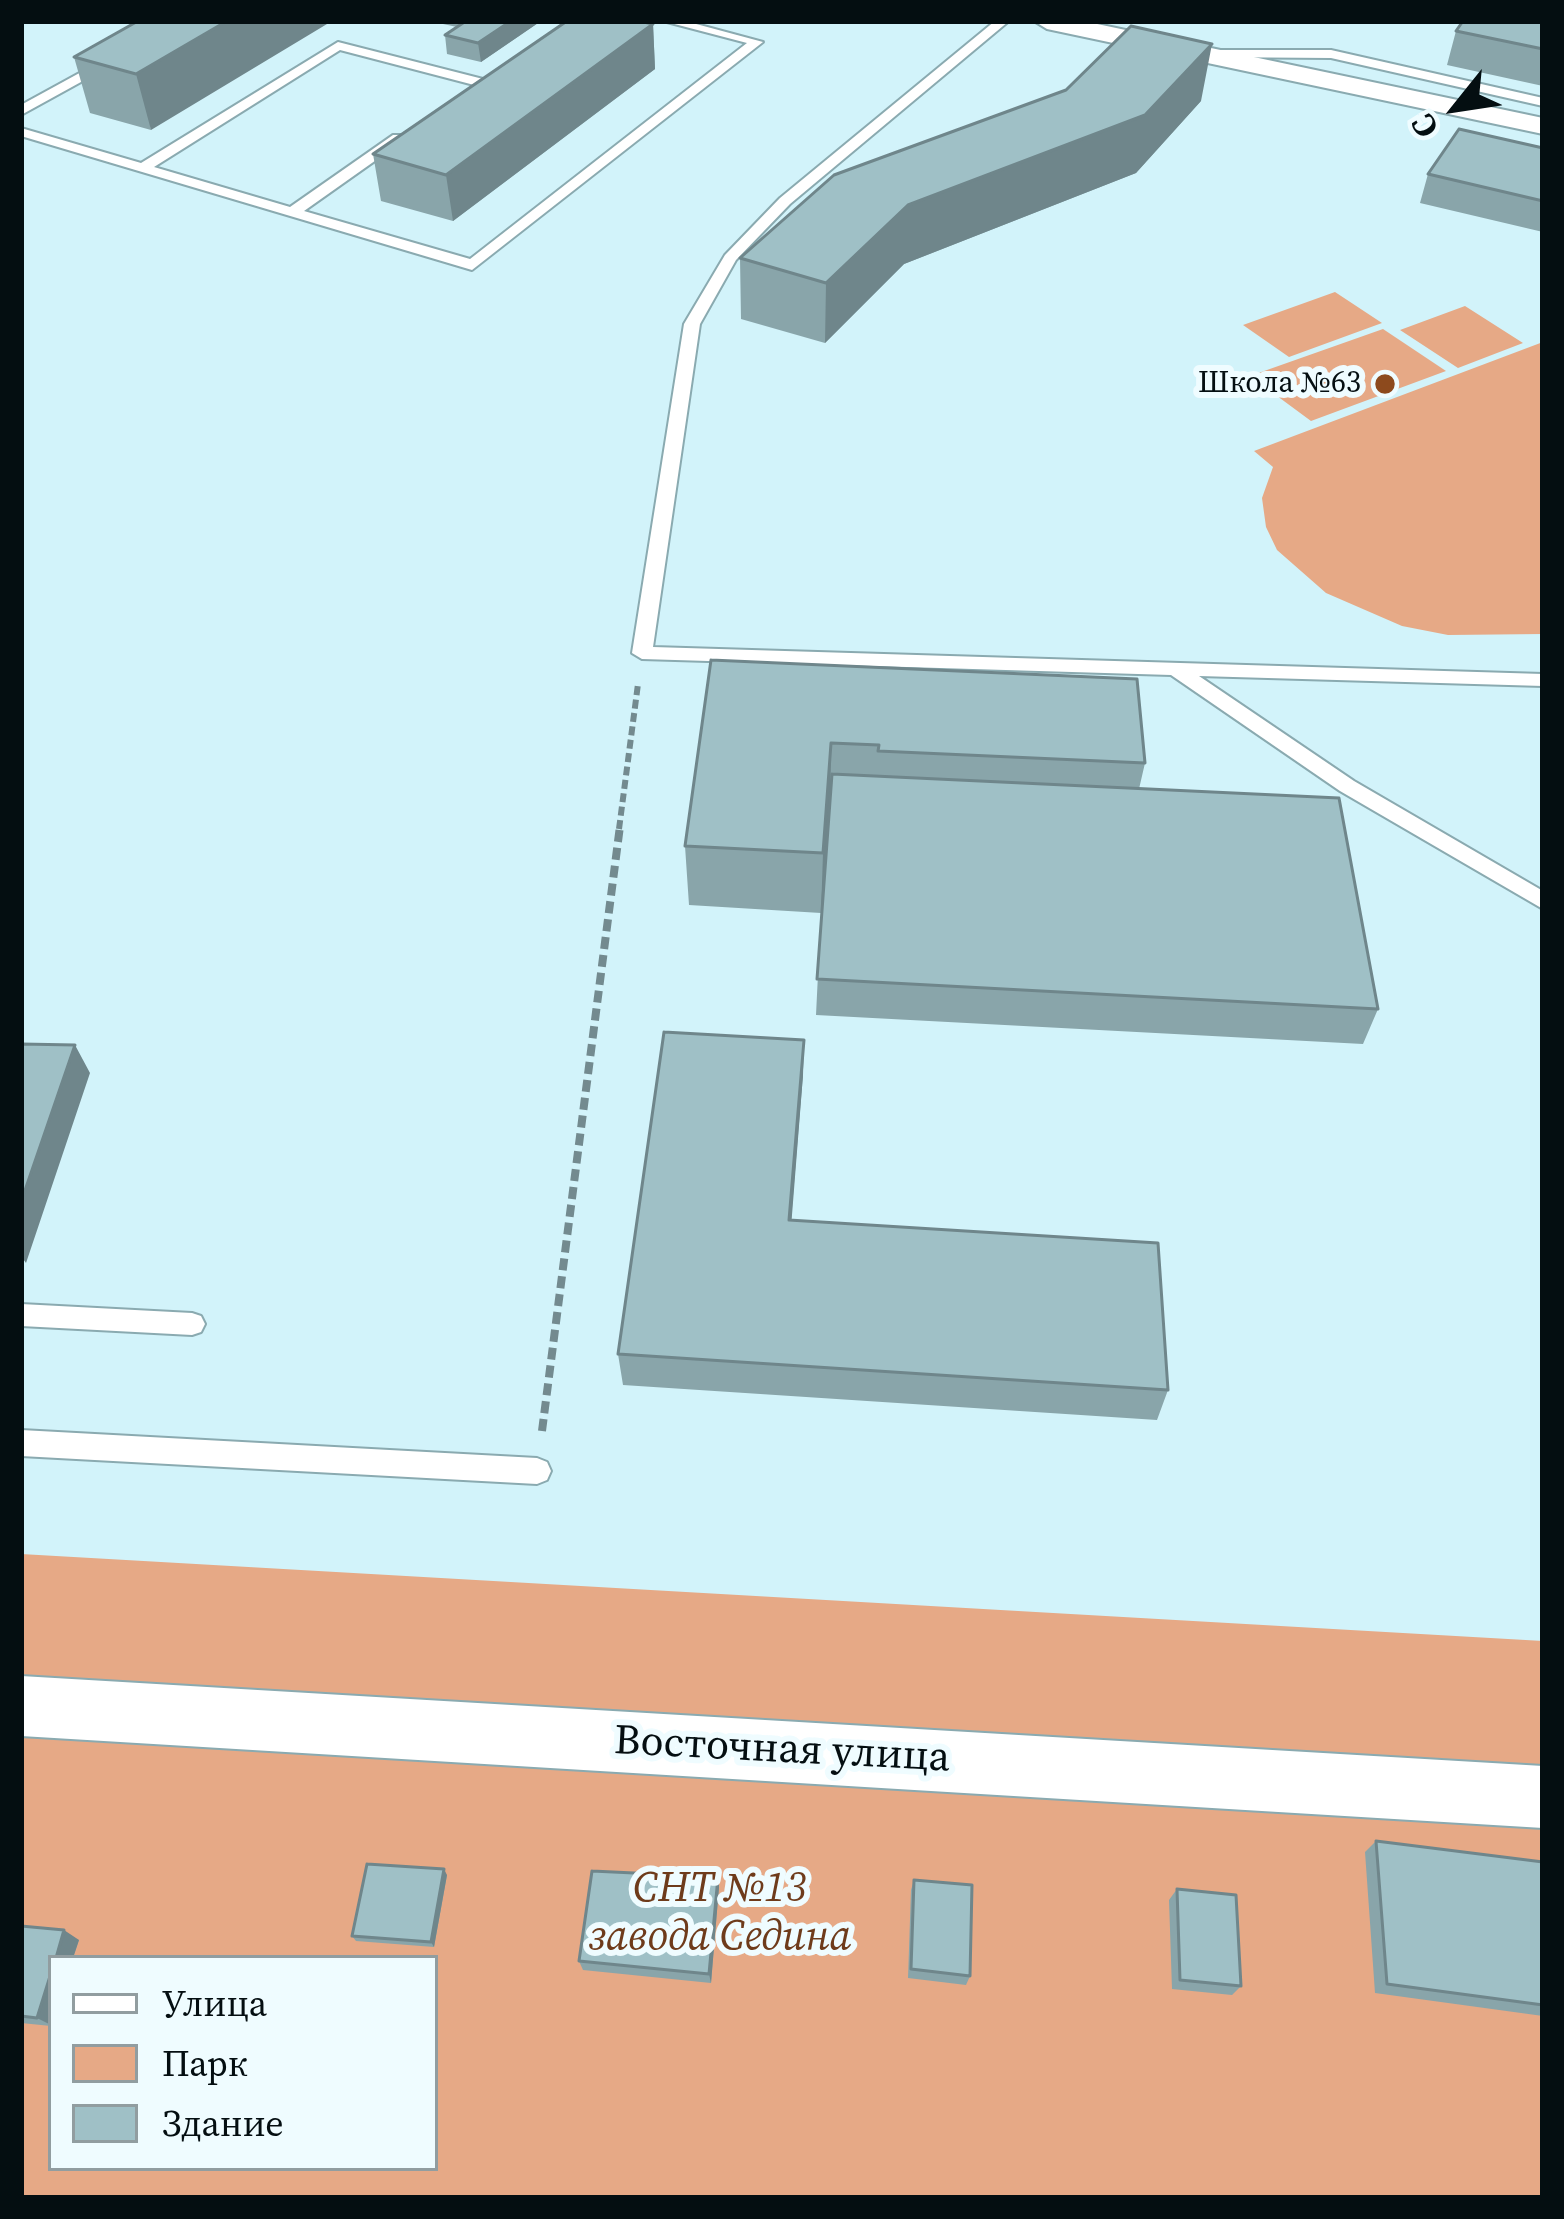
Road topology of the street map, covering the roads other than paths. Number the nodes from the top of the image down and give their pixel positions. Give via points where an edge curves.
1 (669, 21) edge
2 (1003, 21) edge
3 (1047, 21) edge
4 (1201, 54) junction
5 (121, 55) edge
6 (499, 72) edge
7 (478, 82) junction
8 (459, 95) edge
9 (1543, 102) edge
10 (21, 111) edge
11 (1543, 126) edge
12 (21, 132) edge
13 (403, 134) edge
14 (142, 168) junction
15 (292, 212) junction
16 (1172, 666) junction
17 (1543, 680) edge
18 (1543, 901) edge
19 (21, 1315) edge
20 (192, 1324) dead end
21 (21, 1443) edge
22 (537, 1471) road end
23 (21, 1706) edge
24 (1543, 1797) edge

1 - 15 lane via 757,42 472,265
2 - 16 lane via 785,201 730,258 692,324 641,653
3 - 4 street
4 - 9 lane via 1331,54
4 - 11 street
5 - 10 lane
6 - 7 lane
7 - 8 lane
7 - 14 lane via 338,46
12 - 14 lane
13 - 15 lane
14 - 15 lane
16 - 17 lane
16 - 18 lane via 1347,786
19 - 20 lane
21 - 22 lane
23 - 24 street, Восточная улица

